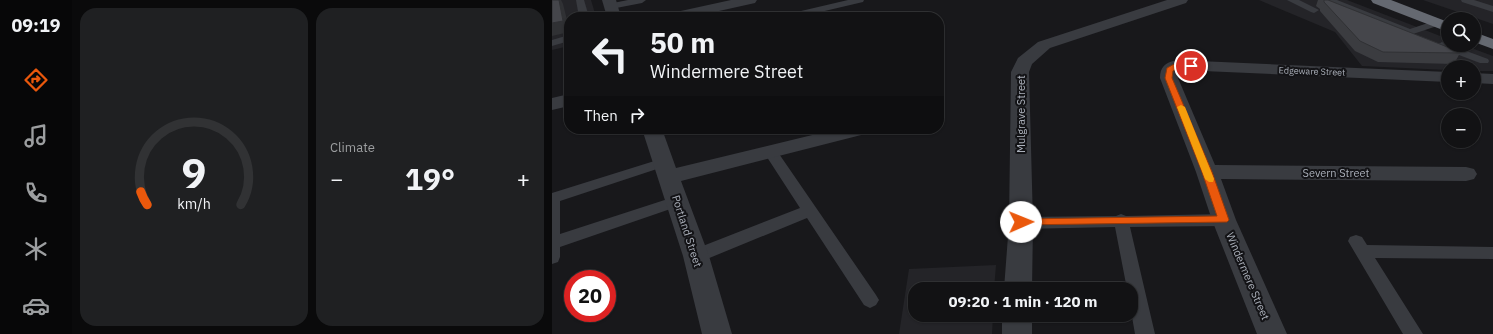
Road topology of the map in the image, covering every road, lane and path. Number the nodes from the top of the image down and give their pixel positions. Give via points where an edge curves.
1 (580, 0) edge
2 (642, 0) edge
3 (750, 0) edge
4 (860, 0) edge
5 (1181, 0) edge
6 (1291, 0) edge
7 (1329, 0) edge
8 (1378, 0) edge
9 (1465, 0) edge
10 (611, 8) edge
11 (1493, 9) edge
12 (1314, 10) dead end
13 (583, 12) edge
14 (695, 12) edge
15 (808, 12) edge
16 (1441, 24) edge
17 (1441, 25) edge
18 (1410, 32) junction
19 (564, 39) edge
20 (1481, 40) edge
21 (552, 43) edge
22 (1493, 44) edge
23 (1484, 61) dead end
24 (1176, 65) joint
25 (1441, 77) edge
26 (1481, 78) edge
27 (1493, 79) edge
28 (564, 101) edge
29 (552, 104) edge
30 (654, 134) edge
31 (842, 134) edge
32 (770, 152) junction
33 (667, 170) junction
34 (1207, 172) junction
35 (1466, 174) dead end
36 (552, 198) edge
37 (677, 201) junction
38 (810, 210) junction
39 (1121, 220) junction
40 (1224, 220) junction
41 (1021, 222) junction
42 (552, 243) edge
43 (1493, 253) edge
44 (696, 256) junction
45 (552, 257) edge
46 (1018, 282) edge
47 (870, 300) dead end
48 (1018, 322) edge
49 (717, 334) edge
50 (1017, 334) edge
51 (1145, 334) edge
52 (1272, 334) edge
53 (1413, 334) edge

1 - 13 lane
2 - 10 lane
3 - 14 street
4 - 15 lane
5 - 41 street, Mulgrave Street via 1044,45 1024,62 1020,72
6 - 12 lane
7 - 18 lane
8 - 16 highway
9 - 11 lane
17 - 18 lane
18 - 23 lane
19 - 21 lane
20 - 22 highway
24 - 25 street, Edgeware Street
24 - 34 street, Windermere Street via 1169,70 1169,78
26 - 27 street
28 - 29 street
30 - 33 street, Portland Street
31 - 32 street
32 - 33 street
32 - 38 lane
33 - 36 lane
33 - 37 street, Portland Street
34 - 35 street, Severn Street
34 - 40 street, Windermere Street
36 - 42 lane
37 - 42 lane
37 - 44 street, Portland Street
38 - 44 lane
38 - 47 lane
39 - 40 lane
39 - 41 lane
39 - 51 lane
40 - 52 street, Windermere Street
41 - 46 street, Mulgrave Street
42 - 45 lane
43 - 53 lane via 1359,246
44 - 49 street, Portland Street
48 - 50 street

